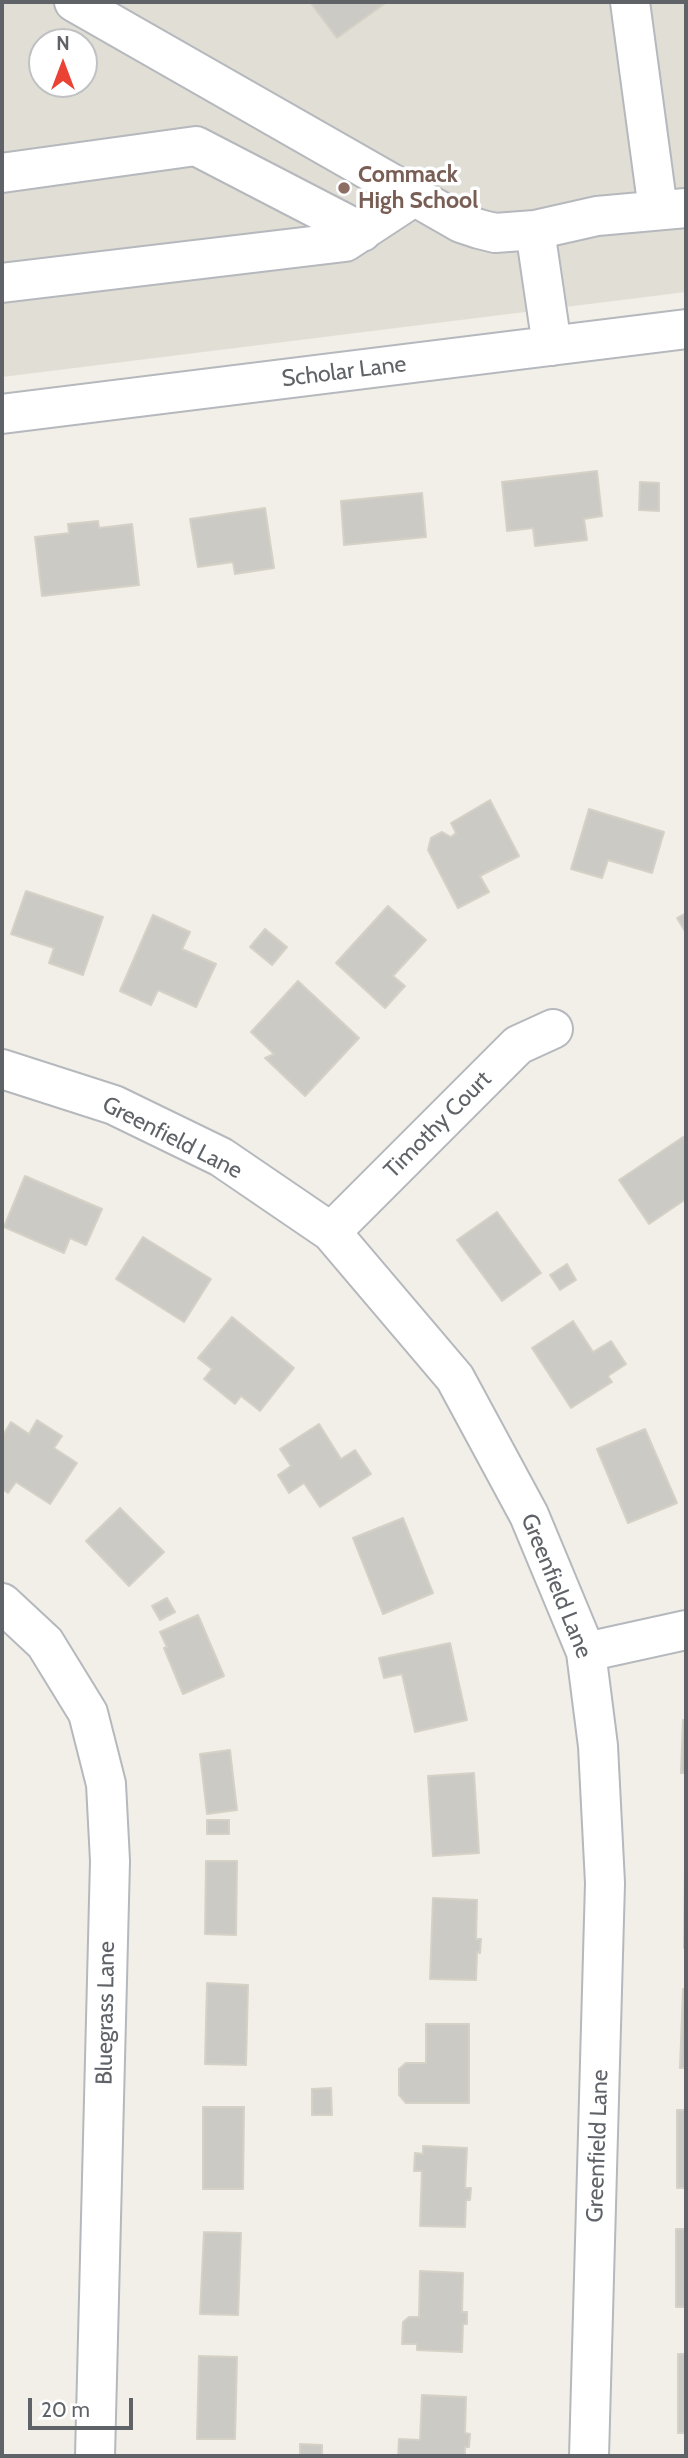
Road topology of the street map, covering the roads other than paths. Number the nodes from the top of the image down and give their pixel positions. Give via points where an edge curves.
1 (74, 2) edge
2 (630, 2) edge
3 (2, 173) edge
4 (415, 196) junction
5 (672, 209) edge
6 (535, 230) junction
7 (362, 232) junction
8 (2, 283) edge
9 (686, 329) edge
10 (552, 346) junction
11 (2, 414) edge
12 (553, 1029) dead end
13 (2, 1069) edge
14 (331, 1233) junction
15 (2, 1603) edge
16 (686, 1630) edge
17 (586, 1652) junction
18 (95, 2456) edge
19 (589, 2456) edge

1 - 4 street
2 - 5 street
3 - 7 street via 197,146
4 - 6 street via 479,229 495,233
4 - 7 street
5 - 6 street via 597,216
6 - 10 street
7 - 8 street via 345,242
9 - 10 street, Scholar Lane
10 - 11 street, Scholar Lane
12 - 14 street, Timothy Court via 517,1045
13 - 14 street, Greenfield Lane via 114,1105 221,1157
14 - 17 street, Greenfield Lane via 455,1378 529,1515
15 - 18 street, Bluegrass Lane via 45,1643 88,1713 106,1784 110,1861
16 - 17 street
17 - 19 street, Greenfield Lane via 598,1746 605,1883

